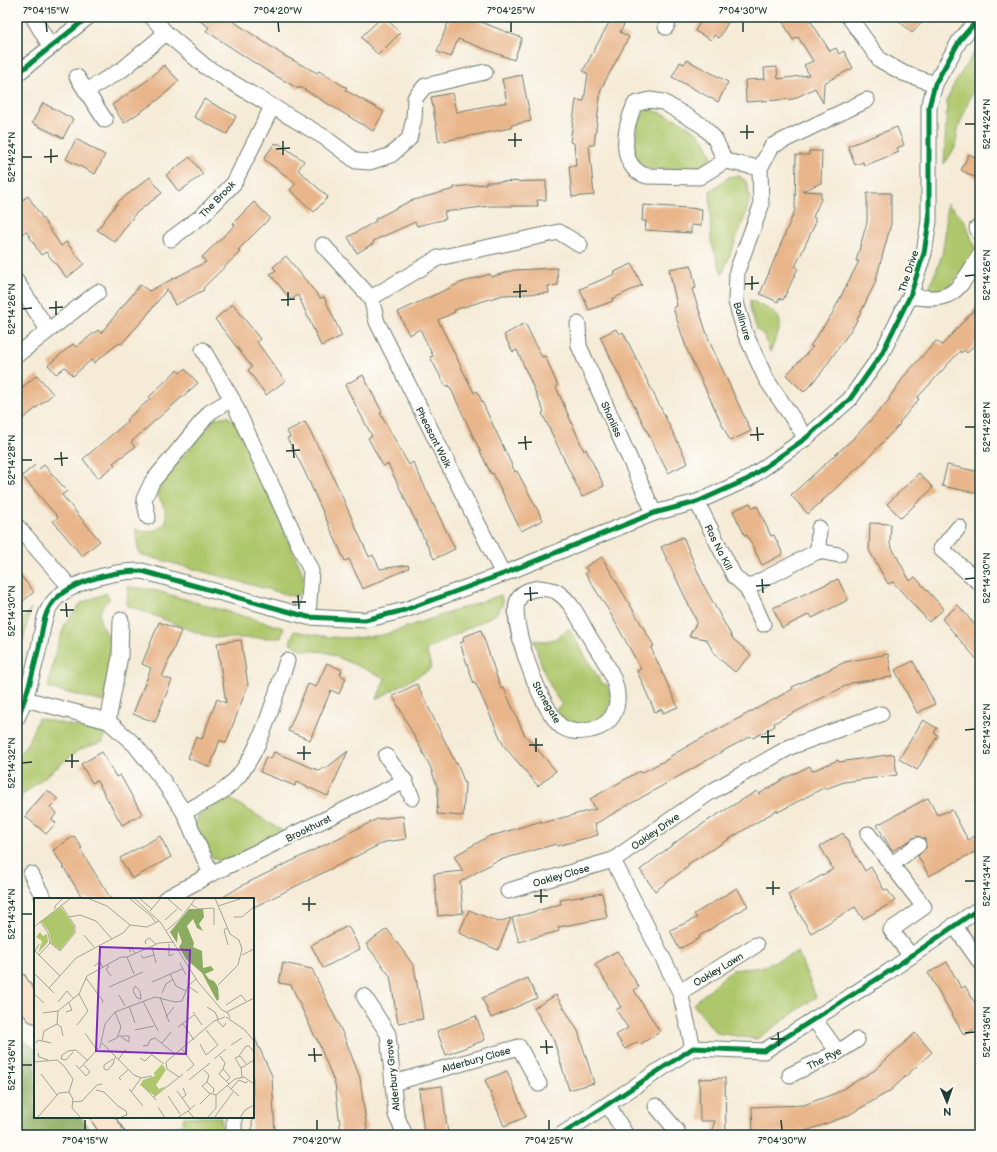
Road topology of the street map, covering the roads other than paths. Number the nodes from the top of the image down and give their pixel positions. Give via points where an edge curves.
1 (33, 17) edge
2 (88, 17) edge
3 (152, 17) edge
4 (849, 17) edge
5 (980, 17) edge
6 (166, 33) junction
7 (50, 46) junction
8 (485, 72) dead end
9 (17, 74) edge
10 (76, 77) dead end
11 (935, 84) junction
12 (86, 91) junction
13 (867, 100) dead end
14 (272, 107) junction
15 (105, 120) dead end
16 (725, 162) junction
17 (760, 168) junction
18 (171, 239) dead end
19 (323, 245) dead end
20 (580, 245) dead end
21 (980, 255) edge
22 (17, 282) edge
23 (98, 292) dead end
24 (910, 296) junction
25 (371, 298) junction
26 (578, 324) dead end
27 (48, 330) junction
28 (203, 350) dead end
29 (17, 355) edge
30 (232, 398) junction
31 (806, 438) junction
32 (697, 502) junction
33 (654, 513) junction
34 (148, 517) dead end
35 (17, 526) edge
36 (959, 527) dead end
37 (820, 528) dead end
38 (818, 550) junction
39 (839, 556) dead end
40 (509, 572) junction
41 (980, 583) edge
42 (71, 588) junction
43 (747, 588) junction
44 (525, 591) junction
45 (308, 616) junction
46 (121, 620) dead end
47 (763, 624) dead end
48 (287, 661) dead end
49 (25, 699) junction
50 (881, 714) dead end
51 (17, 718) edge
52 (108, 721) junction
53 (386, 756) dead end
54 (405, 781) junction
55 (412, 798) dead end
56 (184, 812) junction
57 (868, 834) dead end
58 (918, 845) dead end
59 (613, 860) junction
60 (892, 864) junction
61 (31, 874) dead end
62 (211, 874) junction
63 (508, 891) dead end
64 (43, 898) edge
65 (167, 898) edge
66 (980, 908) edge
67 (954, 926) junction
68 (756, 946) dead end
69 (911, 956) junction
70 (980, 962) edge
71 (17, 983) edge
72 (680, 992) junction
73 (364, 996) dead end
74 (34, 1010) edge
75 (814, 1019) junction
76 (857, 1040) dead end
77 (693, 1048) junction
78 (838, 1052) junction
79 (790, 1075) dead end
80 (392, 1083) junction
81 (539, 1084) dead end
82 (608, 1105) junction
83 (656, 1106) dead end
84 (103, 1118) edge
85 (234, 1118) edge
86 (114, 1135) edge
87 (234, 1135) edge
88 (405, 1135) edge
89 (561, 1135) edge
90 (626, 1135) edge
91 (676, 1135) edge

1 - 7 street
2 - 7 street
3 - 6 street
4 - 11 street via 880,60 903,73
5 - 11 street, The Drive via 960,40
6 - 12 street via 123,70
6 - 14 street via 206,67
7 - 9 street
8 - 14 street via 425,86 415,98 414,119 409,139 391,155 370,162 356,161 324,136
10 - 12 street
11 - 24 street, The Drive via 929,107 929,221 924,253
12 - 15 street
13 - 17 street via 772,146
14 - 18 street, The Brook via 234,183 203,215
16 - 16 street via 699,177 639,174 626,156 627,121 635,104 650,100 663,102 703,126 715,140
16 - 17 street
17 - 31 street, Ballinure via 761,206 737,271 736,302 766,379
19 - 25 street
20 - 25 street via 559,232 438,258
21 - 24 street, The Drive via 957,290 944,297
22 - 27 street
23 - 27 street
24 - 31 street, The Drive via 881,355 850,399
25 - 40 street, Pheasant Walk via 376,322
26 - 33 street, Shanliss via 579,346
27 - 29 street
28 - 30 street
30 - 34 street via 210,412 152,482 144,499
30 - 45 street via 311,571
31 - 32 street, The Drive via 748,479
32 - 33 street, The Drive
32 - 43 street, Ros Na Kill via 734,576
33 - 40 street, The Drive
35 - 42 street
36 - 41 street via 941,549
37 - 38 street
38 - 39 street
38 - 43 street
40 - 44 street
40 - 45 street, The Drive via 405,610 365,620
42 - 45 street, The Drive via 122,571 142,571
42 - 49 street, The Drive via 57,598 47,610
43 - 47 street, Ros Na Kill
44 - 44 street, Stonegate via 540,588 556,591 569,603 613,678 617,695 616,711 608,722 598,728 578,733 561,726 537,688 519,634 518,599
46 - 52 street via 120,656
48 - 56 street via 261,735 245,768 225,789
49 - 51 street, The Drive
49 - 52 street
50 - 59 street, Oakley Drive via 790,747 709,794
52 - 56 street via 135,745
53 - 54 street
54 - 55 street
54 - 62 street, Brookhurst
56 - 62 street
57 - 60 street
58 - 60 street
59 - 63 street, Oakley Close
59 - 72 street
60 - 69 street via 924,907 891,930
61 - 64 street
62 - 65 street, Brookhurst
66 - 67 street
67 - 69 street
67 - 70 street
68 - 72 street, Oakley Lawn
69 - 75 street
71 - 74 main road
72 - 77 street
73 - 80 street, Alderbury Grove via 388,1034
75 - 77 street via 764,1051
75 - 78 street
76 - 78 street, The Rye
77 - 82 street
78 - 79 street, The Rye
80 - 81 street, Alderbury Close via 518,1047
80 - 88 street, Alderbury Grove via 396,1115
82 - 89 street
82 - 90 street
83 - 91 street via 677,1131
84 - 86 main road
85 - 87 street

